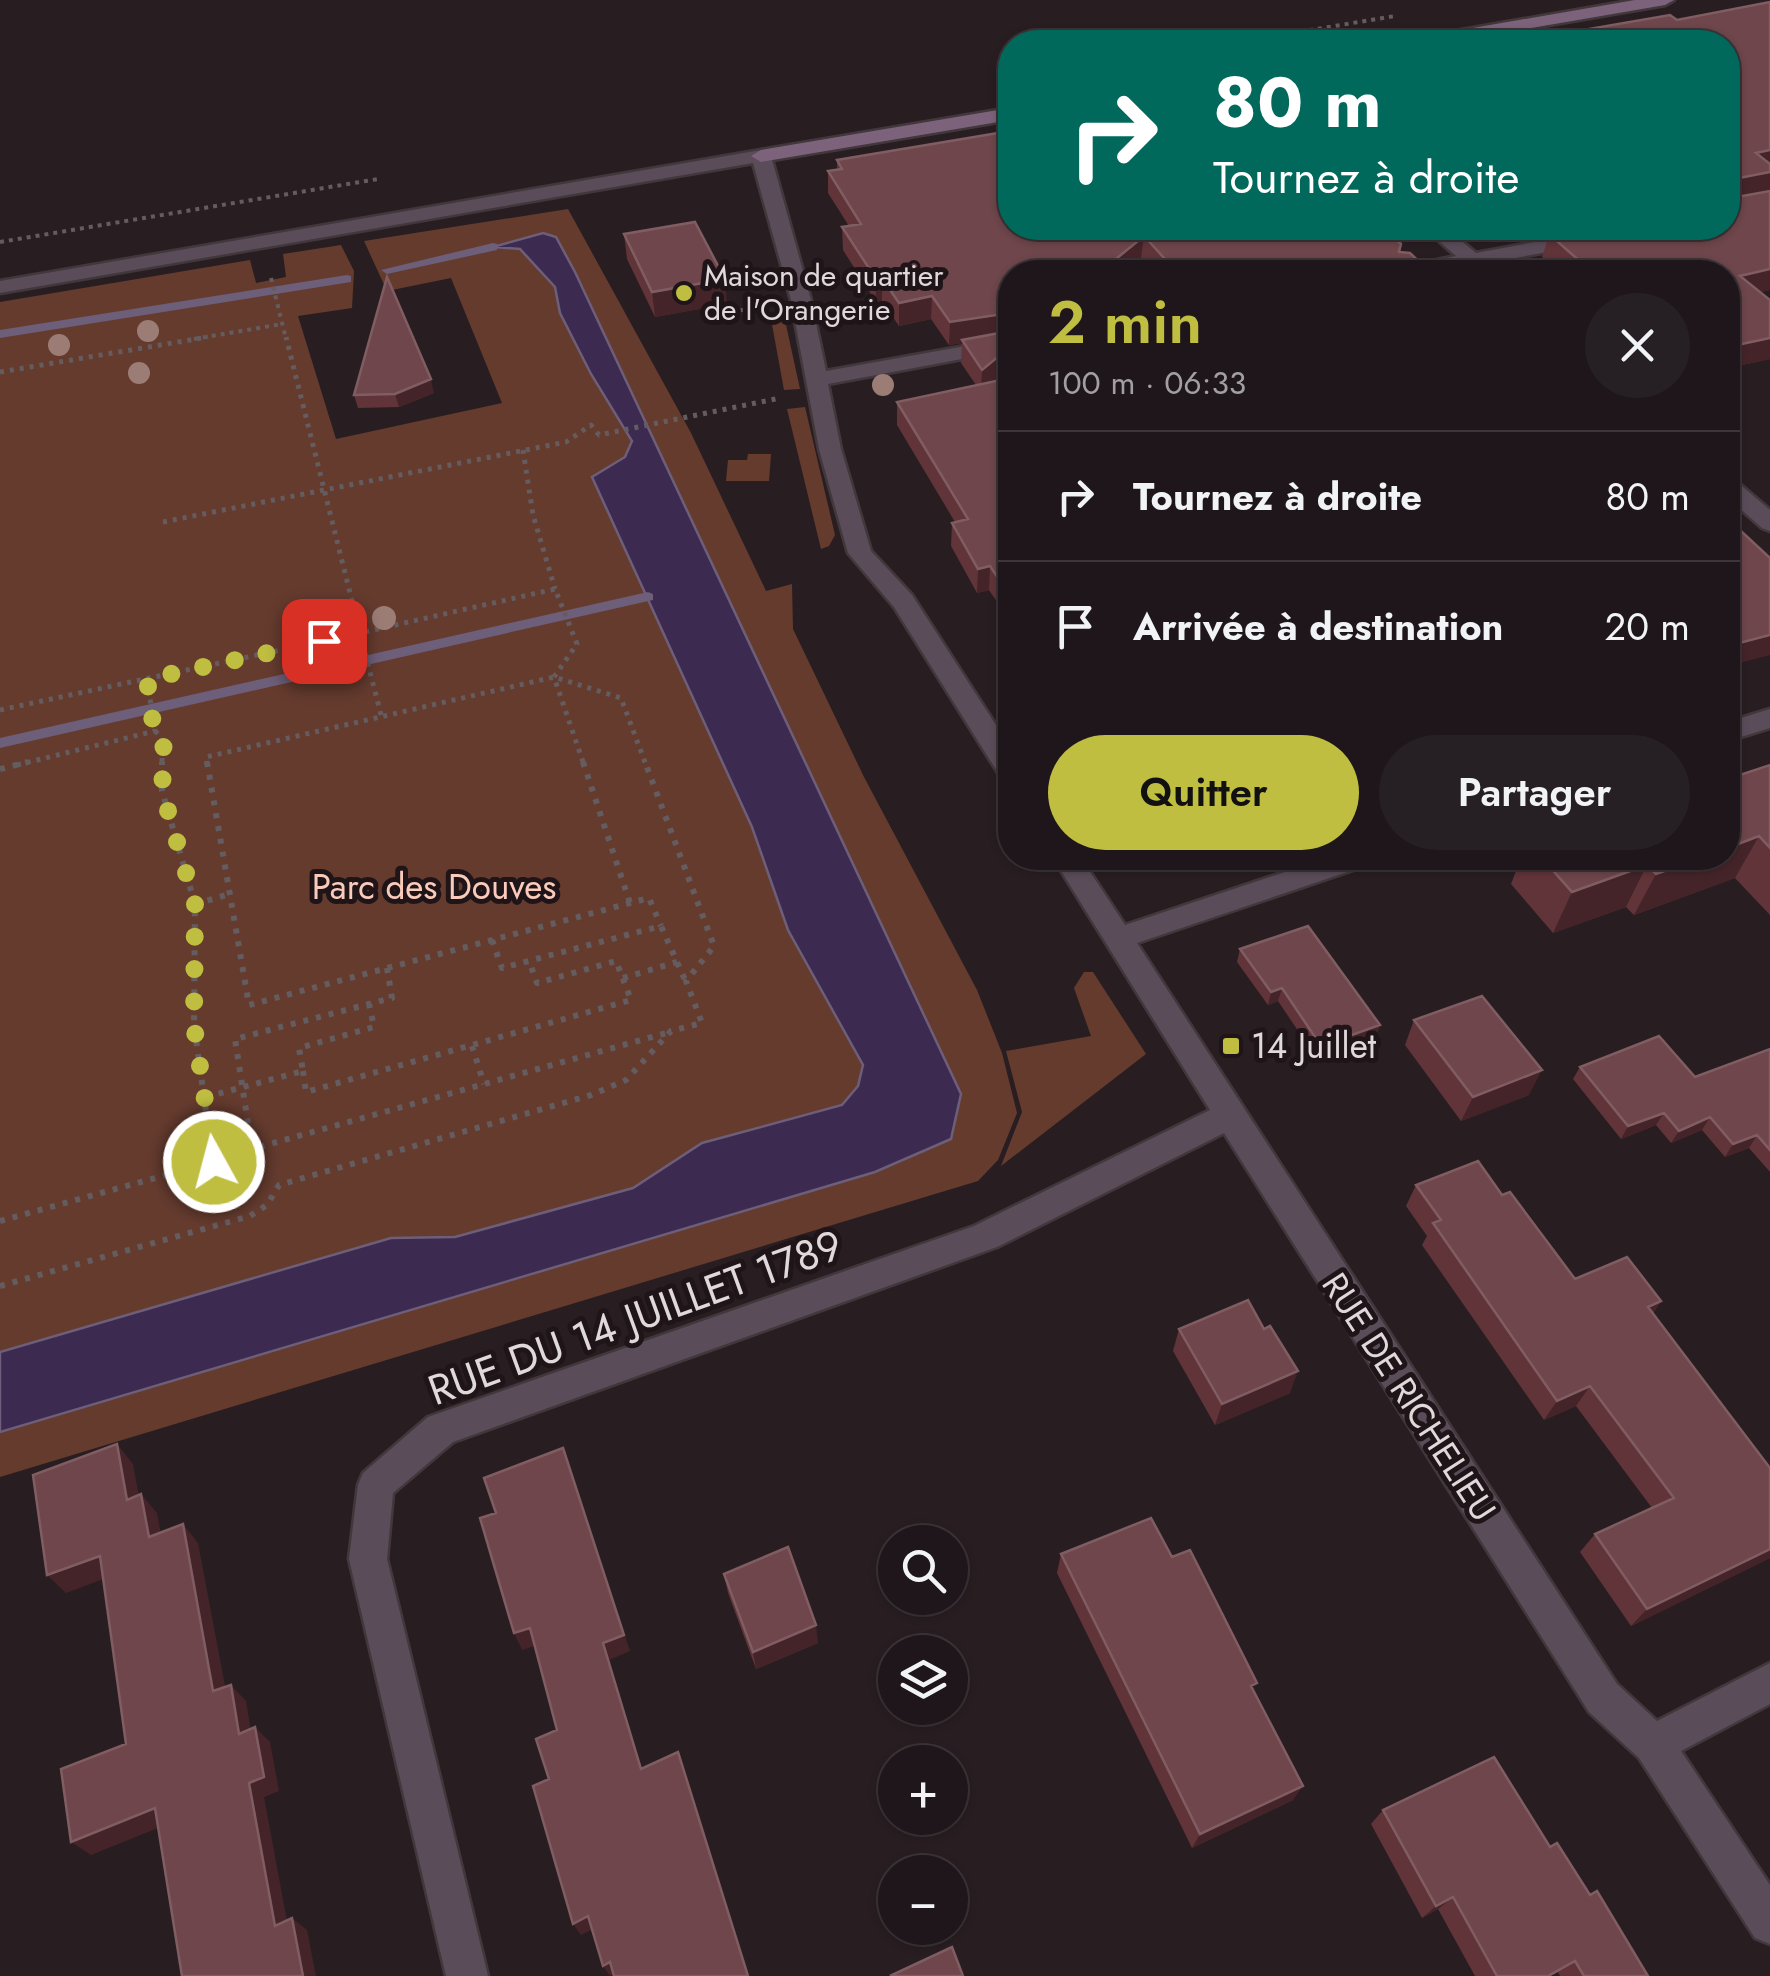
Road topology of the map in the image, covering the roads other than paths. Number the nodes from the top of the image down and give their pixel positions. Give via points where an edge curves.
1 (1665, 0) edge
2 (1491, 30) edge
3 (998, 116) edge
4 (761, 156) junction
5 (1449, 240) edge
6 (1592, 240) edge
7 (1473, 260) edge
8 (1511, 260) edge
9 (0, 287) edge
10 (998, 346) edge
11 (819, 379) junction
12 (1740, 497) edge
13 (1770, 523) edge
14 (1770, 718) edge
15 (1740, 728) edge
16 (998, 749) edge
17 (1075, 870) edge
18 (1322, 870) edge
19 (1118, 938) junction
20 (1228, 1116) junction
21 (1770, 1684) edge
22 (1652, 1744) junction
23 (1770, 1923) edge
24 (467, 1976) edge

1 - 2 street
3 - 4 street
4 - 9 street
4 - 11 street
5 - 7 street
6 - 8 street
10 - 11 street
11 - 16 street via 830,449 860,553 903,601
12 - 13 street
14 - 15 street
17 - 19 street, RUE DE RICHELIEU
18 - 19 street
19 - 20 street, RUE DE RICHELIEU
20 - 22 street, RUE DE RICHELIEU via 1604,1698
20 - 24 street, RUE DU 14 JUILLET 1789 via 985,1237 441,1429 376,1485 368,1559
21 - 22 street
22 - 23 street, RUE DE RICHELIEU

